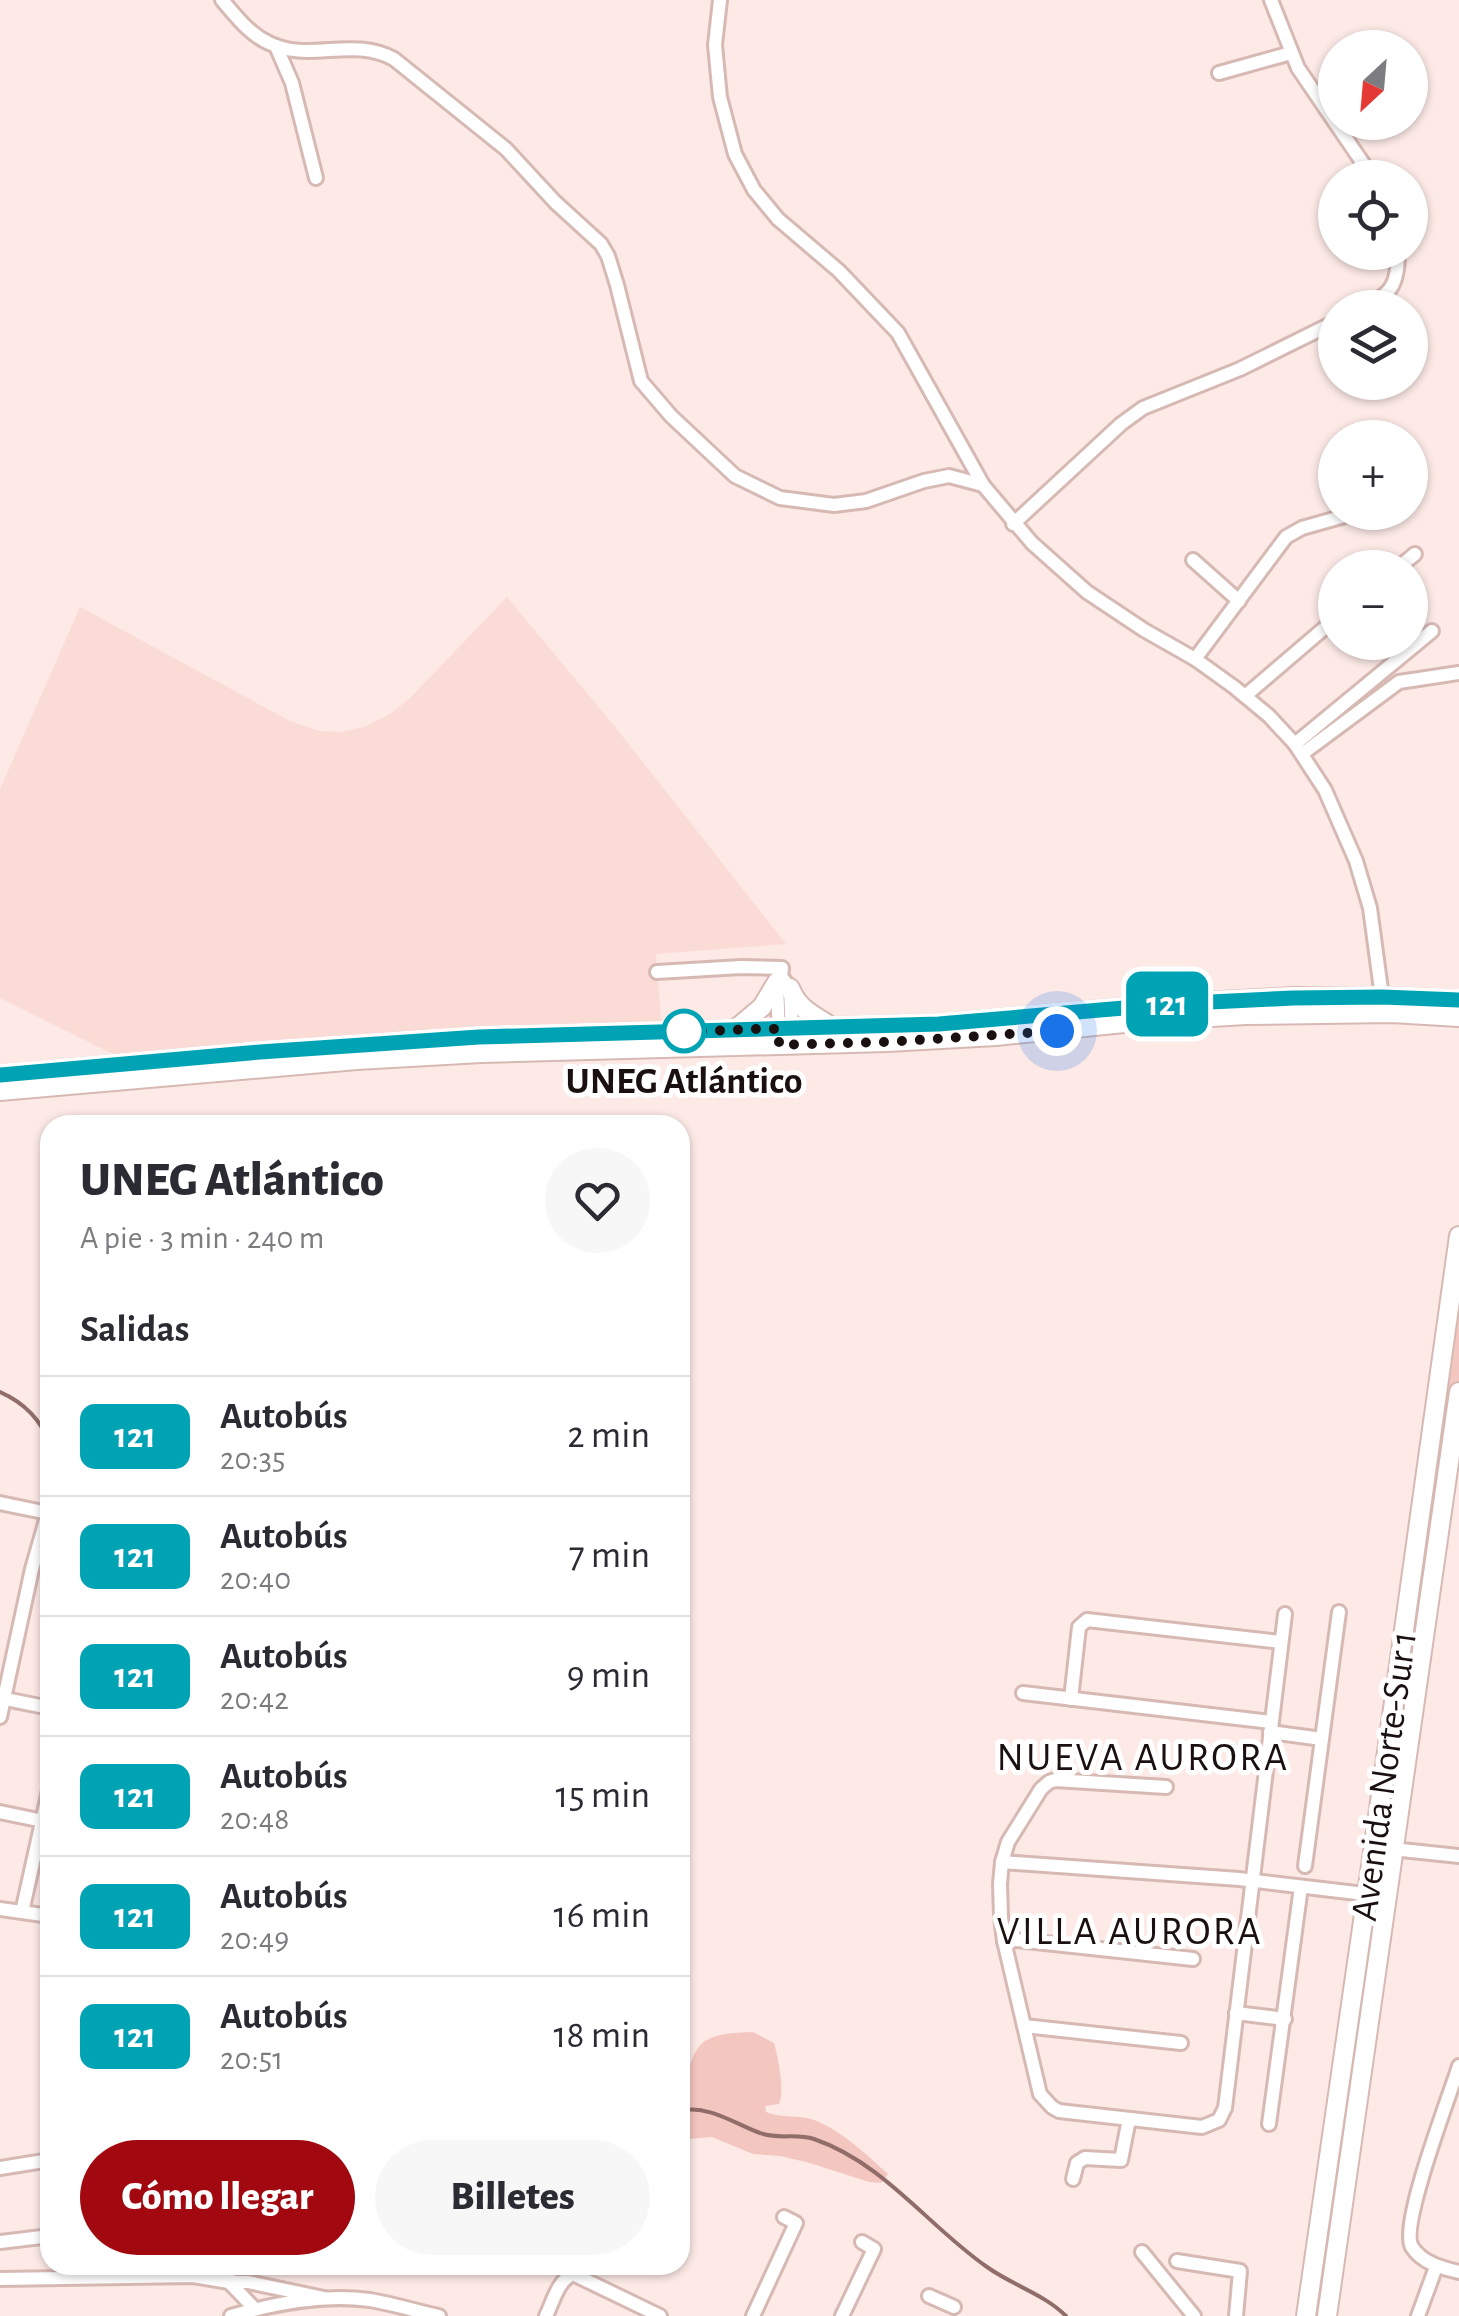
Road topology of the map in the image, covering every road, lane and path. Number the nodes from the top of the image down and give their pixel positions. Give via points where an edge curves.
1 (222, 0) edge
2 (720, 0) edge
3 (1271, 0) edge
4 (276, 46) junction
5 (1291, 53) junction
6 (1219, 73) dead end
7 (1361, 160) edge
8 (316, 178) dead end
9 (1318, 331) edge
10 (983, 485) junction
11 (1318, 523) edge
12 (1013, 524) junction
13 (1194, 560) dead end
14 (1239, 600) junction
15 (1432, 631) dead end
16 (1318, 634) edge
17 (1196, 659) junction
18 (1459, 674) edge
19 (1245, 696) junction
20 (1299, 749) junction
21 (657, 972) dead end
22 (783, 982) junction
23 (1382, 997) junction
24 (1459, 1000) edge
25 (1459, 1017) edge
26 (738, 1028) junction
27 (834, 1028) junction
28 (786, 1037) junction
29 (0, 1075) edge
30 (0, 1092) edge
31 (1459, 1236) edge
32 (1459, 1392) edge
33 (0, 1502) edge
34 (40, 1510) edge
35 (40, 1540) edge
36 (1339, 1612) dead end
37 (1284, 1614) dead end
38 (1281, 1642) junction
39 (1023, 1693) dead end
40 (2, 1698) edge
41 (1071, 1699) junction
42 (40, 1706) edge
43 (0, 1717) edge
44 (1271, 1727) junction
45 (1322, 1738) junction
46 (1166, 1787) dead end
47 (0, 1812) edge
48 (40, 1821) edge
49 (40, 1847) edge
50 (1392, 1849) junction
51 (1459, 1856) edge
52 (1002, 1862) junction
53 (1305, 1866) dead end
54 (1252, 1881) junction
55 (1301, 1887) junction
56 (1377, 1895) junction
57 (0, 1910) edge
58 (22, 1912) junction
59 (40, 1915) edge
60 (1004, 1941) junction
61 (1193, 1960) dead end
62 (1236, 2013) junction
63 (1285, 2020) junction
64 (1024, 2026) junction
65 (1181, 2043) dead end
66 (1459, 2066) edge
67 (1129, 2119) junction
68 (1269, 2124) dead end
69 (40, 2162) edge
70 (0, 2168) edge
71 (1073, 2180) dead end
72 (784, 2217) dead end
73 (40, 2237) edge
74 (0, 2242) edge
75 (862, 2242) dead end
76 (1142, 2252) dead end
77 (1178, 2261) dead end
78 (1436, 2267) junction
79 (1459, 2272) edge
80 (198, 2275) edge
81 (231, 2275) edge
82 (242, 2275) edge
83 (0, 2280) edge
84 (324, 2298) junction
85 (342, 2298) junction
86 (941, 2302) dead end
87 (255, 2312) edge
88 (420, 2314) edge
89 (231, 2316) edge
90 (338, 2316) edge
91 (439, 2316) edge
92 (546, 2316) edge
93 (660, 2316) edge
94 (753, 2316) edge
95 (842, 2316) edge
96 (935, 2316) edge
97 (1194, 2316) edge
98 (1236, 2316) edge
99 (1306, 2316) edge
100 (1326, 2316) edge
101 (1418, 2316) edge

1 - 4 street
2 - 10 street via 715,63 743,172 778,219 898,333
3 - 5 street
4 - 8 street
4 - 10 street via 384,54 506,150 601,244 641,381 735,476 780,498 834,505 948,476
5 - 6 street
5 - 7 street
9 - 12 street via 1143,408
10 - 12 street
11 - 14 street via 1286,536
12 - 17 street via 1087,592
13 - 14 street
14 - 17 street
15 - 20 street
16 - 19 street
17 - 19 street
18 - 20 street via 1400,682
19 - 20 street
20 - 23 street via 1325,790 1364,884
21 - 22 street via 782,968
22 - 26 main road
22 - 27 main road via 800,1006
22 - 28 street
23 - 24 main road
23 - 27 main road via 1224,1000
25 - 28 main road via 1246,1015 978,1037
26 - 28 main road
26 - 29 main road via 369,1044
27 - 28 main road
28 - 30 main road via 357,1060
31 - 56 main road, Avenida Norte-Sur 1
32 - 50 main road, Avenida Norte-Sur 1
33 - 34 street
35 - 40 street
36 - 45 street
37 - 38 street
38 - 41 street via 1087,1620 1079,1627
38 - 44 street
39 - 41 street
40 - 42 street
40 - 43 street
41 - 44 street
44 - 45 street
44 - 54 street
45 - 53 street
46 - 52 street via 1048,1782
47 - 48 street
49 - 58 street
50 - 51 street
50 - 56 main road, Avenida Norte-Sur 1
52 - 54 street
52 - 60 street
54 - 55 street
54 - 62 street
55 - 56 street
55 - 63 street
56 - 99 main road, Avenida Norte-Sur 1
56 - 100 main road, Avenida Norte-Sur 1
57 - 58 street
58 - 59 street
60 - 61 street
60 - 64 street
62 - 63 street
62 - 67 street via 1219,2120 1202,2128
63 - 68 street
64 - 65 street
64 - 67 street via 1040,2094 1052,2107
66 - 78 street via 1410,2222 1414,2249
67 - 71 street via 1121,2160 1085,2158 1077,2162
69 - 70 street
72 - 94 street via 796,2223
73 - 74 street
75 - 95 street via 874,2248
76 - 97 street
77 - 98 street via 1240,2271
78 - 79 street
78 - 101 street
80 - 83 street
81 - 87 street
82 - 84 street
84 - 85 street
84 - 87 street
85 - 88 street
85 - 90 street
86 - 96 street
87 - 89 street
88 - 91 street
92 - 93 street via 562,2281 578,2275

